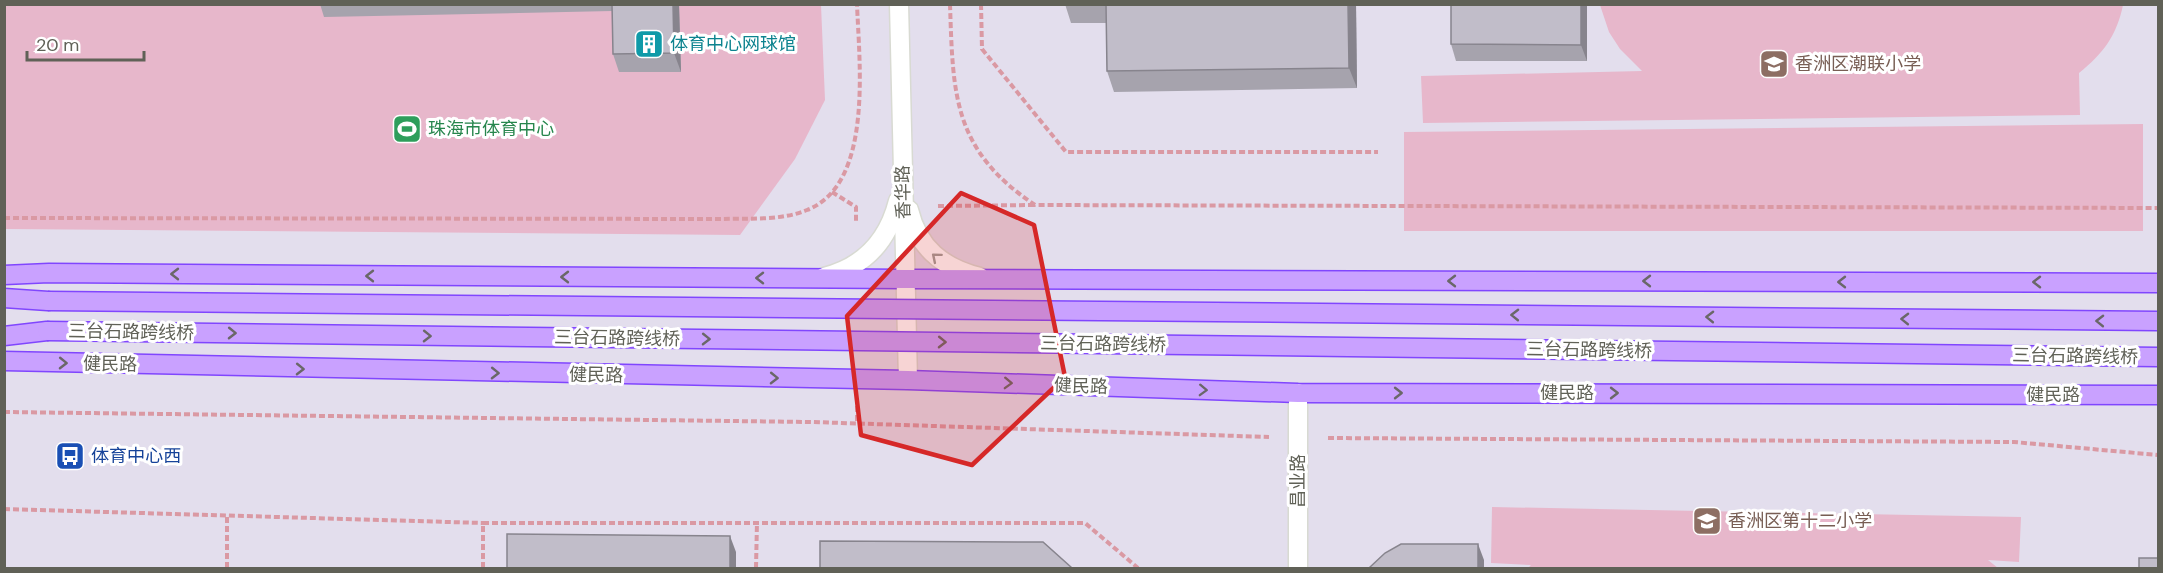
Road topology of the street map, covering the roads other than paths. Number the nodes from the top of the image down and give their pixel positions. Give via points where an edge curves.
1 (899, 4) edge
2 (903, 179) junction
3 (903, 207) junction
4 (4, 275) edge
5 (819, 279) junction
6 (905, 279) junction
7 (989, 279) junction
8 (2158, 283) edge
9 (4, 298) edge
10 (2158, 321) edge
11 (4, 336) edge
12 (2158, 357) edge
13 (4, 362) edge
14 (908, 380) junction
15 (1298, 393) junction
16 (2158, 396) edge
17 (1298, 568) edge

1 - 2 street, 香华路
2 - 3 street
2 - 6 street, 香华路
3 - 5 street via 875,250 847,270
7 -> 3 street via 964,273 930,252
5 -> 4 main road
5 - 6 main road
6 - 7 main road
6 - 14 street, 香华路
8 -> 7 main road
10 -> 9 main road, 三台石路跨线桥, bridge
11 -> 12 main road, 三台石路跨线桥, bridge via 47,331
13 -> 14 main road, 健民路
14 -> 15 main road, 健民路
15 -> 16 main road, 健民路
15 - 17 street, 昌业路

